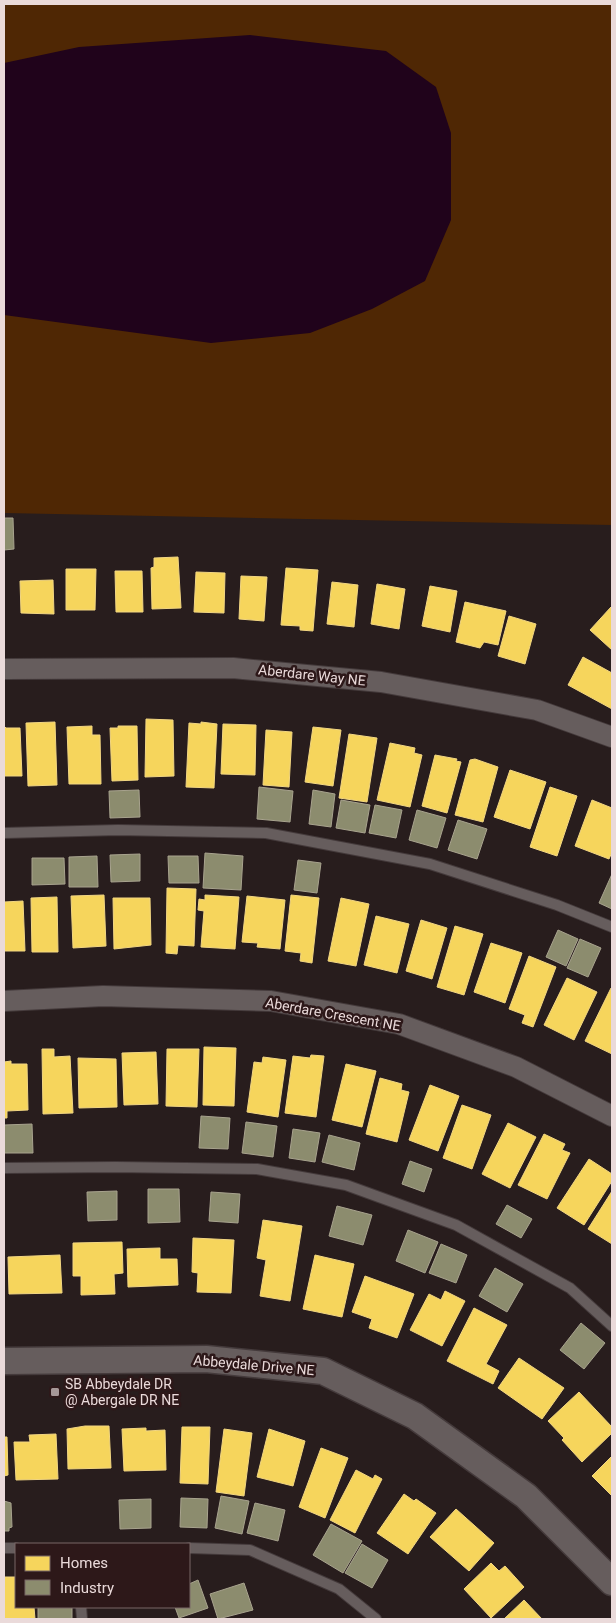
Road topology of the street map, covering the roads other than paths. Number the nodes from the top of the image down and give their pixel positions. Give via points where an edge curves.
1 (4, 669) edge
2 (612, 737) edge
3 (4, 833) edge
4 (612, 927) edge
5 (4, 1001) edge
6 (612, 1116) edge
7 (4, 1168) edge
8 (612, 1326) edge
9 (4, 1361) edge
10 (190, 1548) edge
11 (612, 1582) edge
12 (376, 1619) edge

1 - 2 street, Aberdare Way NE via 234,668 381,682 537,710
3 - 4 lane via 118,830 266,833 430,864 557,905
5 - 6 street, Aberdare Crescent NE via 103,996 272,1001 399,1024 516,1066
7 - 8 lane via 257,1169 346,1185 456,1225 570,1288
9 - 11 street, Abbeydale Drive NE via 206,1359 323,1371 415,1416 526,1496
10 - 12 lane via 250,1550 339,1589

